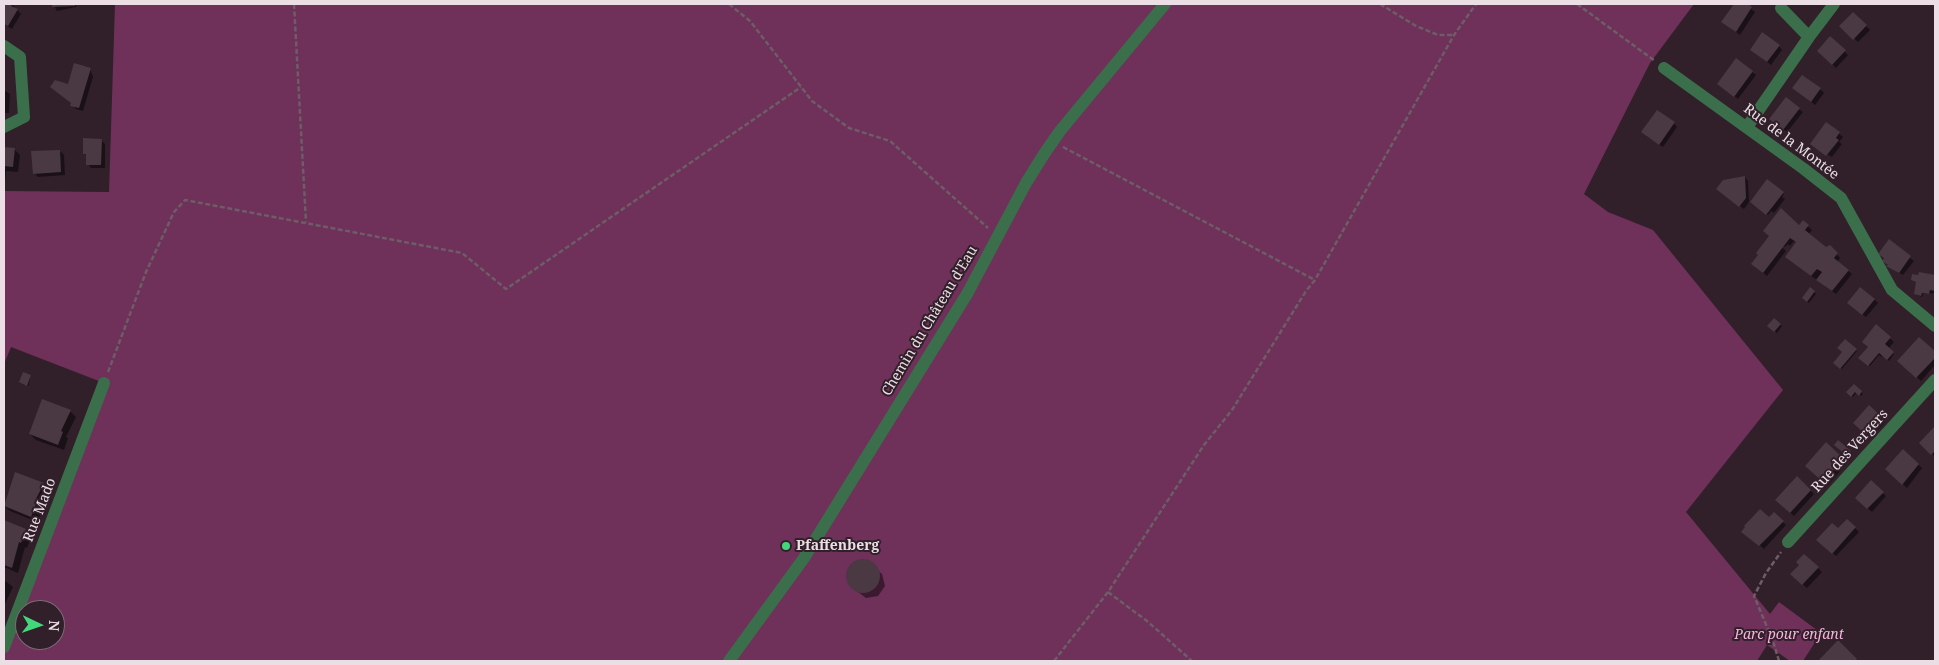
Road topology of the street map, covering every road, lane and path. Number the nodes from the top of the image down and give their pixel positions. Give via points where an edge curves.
1 (294, 4) edge
2 (730, 4) edge
3 (1165, 4) edge
4 (1380, 4) edge
5 (1476, 4) edge
6 (1577, 4) edge
7 (1834, 4) edge
8 (1781, 8) dead end
9 (1454, 35) junction
10 (1809, 37) junction
11 (4, 46) edge
12 (1664, 68) joint
13 (801, 87) junction
14 (4, 127) edge
15 (1746, 127) junction
16 (1053, 142) junction
17 (306, 222) junction
18 (999, 236) junction
19 (1315, 280) junction
20 (1935, 326) edge
21 (1935, 380) edge
22 (104, 383) joint
23 (1788, 542) joint
24 (1108, 592) junction
25 (4, 647) edge
26 (729, 661) edge
27 (1054, 661) edge
28 (1192, 661) edge
29 (1779, 661) edge

1 - 17 path
2 - 13 path via 750,21
3 - 16 street, Chemin du Château d'Eau
4 - 9 path via 1416,26 1438,35
5 - 9 path
6 - 12 path
7 - 10 street
8 - 10 street
9 - 19 path
10 - 15 street
11 - 14 street via 20,56 24,117
12 - 15 street, Rue de la Montée
13 - 17 path via 506,289 462,253
13 - 18 path via 812,101 849,128 890,141
15 - 20 street, Rue de la Montée via 1841,198 1892,290
16 - 18 street, Chemin du Château d'Eau via 1026,182
16 - 19 path
17 - 22 path via 185,200 174,212 146,272
18 - 26 street, Chemin du Château d'Eau via 804,558
19 - 24 path via 1232,410 1204,446
21 - 23 street, Rue des Vergers
22 - 25 street, Rue Mado
23 - 29 path via 1754,596
24 - 27 path
24 - 28 path

